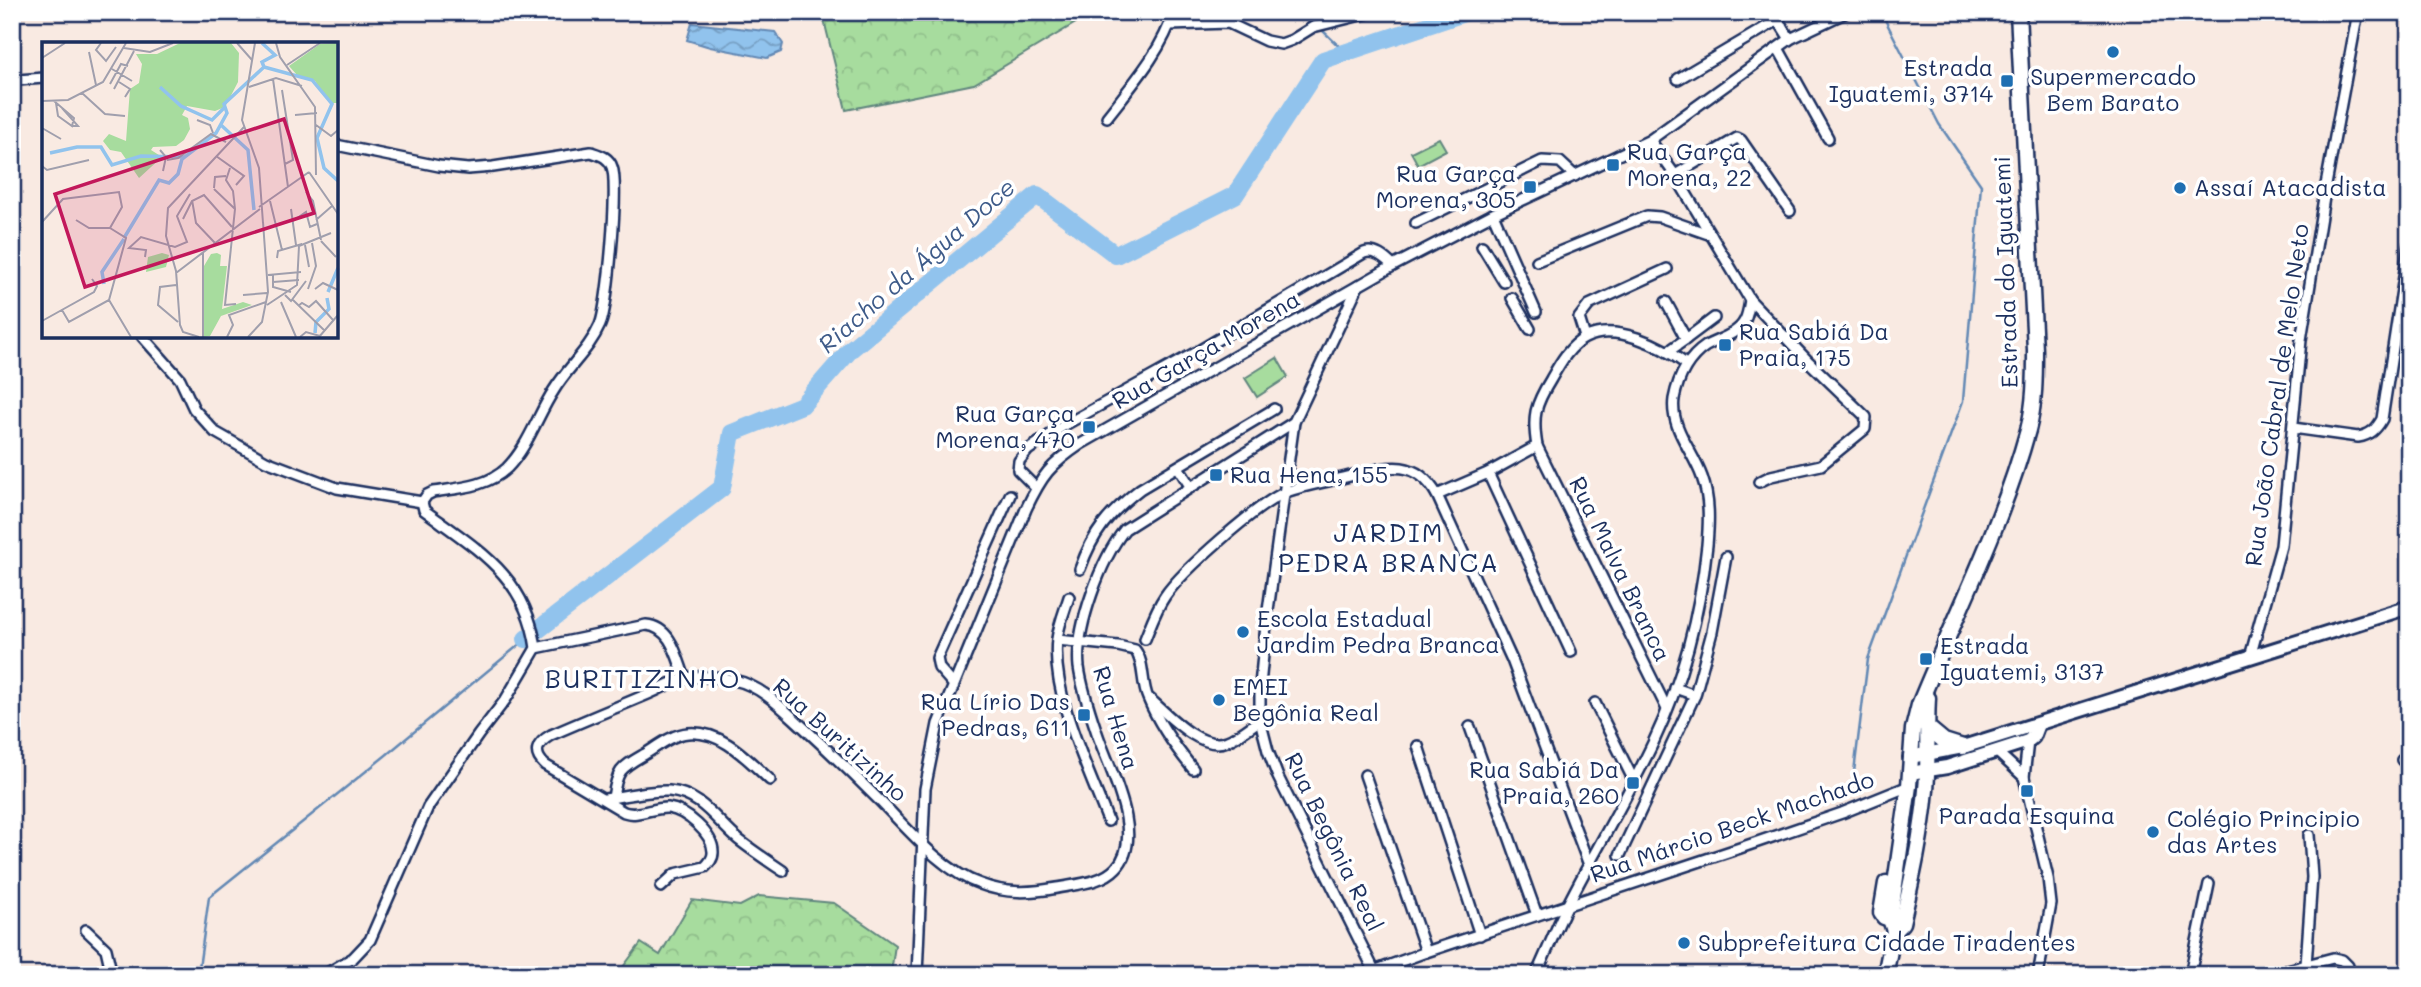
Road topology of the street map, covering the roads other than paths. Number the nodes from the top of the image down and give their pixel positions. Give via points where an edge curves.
1 (1174, 12) edge
2 (1373, 12) edge
3 (1847, 12) edge
4 (2018, 12) edge
5 (2358, 12) edge
6 (1776, 16) edge
7 (1170, 25) junction
8 (1790, 38) junction
9 (1778, 48) junction
10 (42, 78) edge
11 (1678, 79) dead end
12 (14, 80) edge
13 (1107, 117) dead end
14 (1828, 138) dead end
15 (1650, 140) junction
16 (338, 145) edge
17 (1675, 175) junction
18 (1575, 176) junction
19 (1790, 211) dead end
20 (1493, 214) junction
21 (1416, 223) dead end
22 (1711, 235) junction
23 (2409, 244) edge
24 (1482, 246) dead end
25 (1513, 259) junction
26 (1537, 261) dead end
27 (1393, 266) junction
28 (1496, 268) junction
29 (1667, 269) dead end
30 (1504, 282) dead end
31 (1359, 284) junction
32 (1531, 300) junction
33 (1750, 300) junction
34 (1666, 302) dead end
35 (1536, 312) dead end
36 (1714, 318) dead end
37 (1530, 329) dead end
38 (1585, 337) junction
39 (144, 338) edge
40 (1686, 339) junction
41 (1669, 351) junction
42 (1686, 364) junction
43 (1274, 408) dead end
44 (1294, 422) junction
45 (2293, 428) junction
46 (1537, 446) junction
47 (1178, 467) junction
48 (1488, 473) junction
49 (1759, 482) dead end
50 (1190, 486) junction
51 (1036, 488) junction
52 (1284, 493) junction
53 (1010, 495) dead end
54 (1437, 495) junction
55 (422, 502) junction
56 (1726, 557) dead end
57 (1080, 569) dead end
58 (1069, 597) dead end
59 (2409, 607) edge
60 (1144, 639) dead end
61 (1057, 640) junction
62 (1080, 643) junction
63 (536, 648) junction
64 (1571, 652) dead end
65 (2250, 657) junction
66 (685, 678) junction
67 (1930, 679) junction
68 (953, 684) junction
69 (1675, 688) junction
70 (1695, 695) junction
71 (1147, 696) junction
72 (1595, 703) dead end
73 (1667, 709) junction
74 (1260, 720) junction
75 (2038, 723) junction
76 (1926, 726) junction
77 (1470, 727) dead end
78 (2028, 741) junction
79 (1418, 746) dead end
80 (1963, 747) junction
81 (1996, 751) junction
82 (1926, 755) junction
83 (1910, 758) junction
84 (1193, 769) dead end
85 (1926, 771) junction
86 (1365, 775) dead end
87 (2024, 777) junction
88 (770, 780) dead end
89 (1634, 780) junction
90 (1910, 780) junction
91 (609, 798) junction
92 (1923, 813) junction
93 (1108, 821) dead end
94 (2309, 835) dead end
95 (922, 842) junction
96 (1620, 855) dead end
97 (1589, 864) junction
98 (783, 871) dead end
99 (2208, 884) dead end
100 (661, 887) dead end
101 (1567, 905) junction
102 (1537, 915) junction
103 (1895, 924) junction
104 (86, 930) dead end
105 (1480, 935) junction
106 (1426, 951) junction
107 (2306, 965) junction
108 (1374, 970) junction
109 (2347, 970) edge
110 (112, 975) edge
111 (324, 975) edge
112 (917, 975) edge
113 (1363, 975) edge
114 (1536, 975) edge
115 (1885, 975) edge
116 (2038, 975) edge
117 (2190, 975) edge
118 (2270, 975) edge

1 - 7 street
2 - 7 street via 1312,27 1281,44 1228,23
3 - 8 street, Rua Garça Morena
4 - 67 main road, Estrada do Iguatemi via 2035,387 2016,467
5 - 45 street, Rua João Cabral de Melo Neto via 2323,197
6 - 8 street
6 - 11 street
7 - 13 street
8 - 9 street, Rua Garça Morena
9 - 14 street
9 - 15 street, Rua Garça Morena
10 - 12 street
15 - 17 street
15 - 18 street, Rua Garça Morena
16 - 55 street via 468,169 591,152 613,167 607,301 601,324 554,389 507,467 485,482 433,492
17 - 19 street via 1737,138
17 - 22 street
18 - 20 street, Rua Garça Morena
18 - 21 street via 1560,162 1542,161
20 - 25 street
20 - 27 street, Rua Garça Morena
22 - 26 street via 1647,216
22 - 33 street
23 - 45 street via 2382,419 2366,436 2358,437
24 - 28 street
25 - 28 street
25 - 32 street
27 - 31 street, Rua Garça Morena
27 - 51 street via 1374,252 1364,253 1037,442 1018,470
28 - 30 street
29 - 38 street via 1590,304 1579,318
31 - 44 street, Rua Begônia Real
31 - 51 street, Rua Garça Morena via 1081,444 1053,464
32 - 35 street
32 - 37 street via 1515,303
33 - 42 street via 1742,325 1704,347
33 - 49 street via 1866,417 1865,429 1821,465
34 - 40 street
36 - 40 street
38 - 41 street via 1617,334
38 - 46 street via 1562,360 1538,401
39 - 55 street via 180,379 194,409 215,432 266,461 337,488
40 - 41 street
41 - 42 street
42 - 69 street via 1674,415 1702,476 1709,521 1695,620
43 - 47 street
44 - 50 street, Rua Hena
44 - 52 street, Rua Begônia Real
45 - 65 street, Rua João Cabral de Melo Neto via 2281,546
46 - 48 street
46 - 73 street, Rua Malva Branca
47 - 50 street
47 - 57 street via 1140,489 1109,515
48 - 54 street
48 - 64 street
50 - 62 street, Rua Hena via 1116,540 1092,596
51 - 68 street, Rua Garça Morena
52 - 54 street via 1390,467 1416,471
52 - 60 street via 1228,533 1180,579 1158,607
52 - 74 street, Rua Begônia Real via 1265,625
53 - 68 street via 937,658
54 - 97 street via 1512,660
55 - 63 street via 424,510 505,575 529,613
56 - 70 street
58 - 61 street
59 - 65 main road
61 - 62 street
61 - 93 street via 1061,694
62 - 71 street via 1135,650
62 - 95 street, Rua Hena via 1081,680 1128,827 1118,867 1090,882 1030,893 1004,892 957,873
63 - 66 street via 654,625 668,637
63 - 111 street via 506,699 428,807 370,940 354,958
65 - 75 main road
66 - 91 street, Rua Buritizinho via 539,743 536,752 545,765
66 - 95 street, Rua Buritizinho via 734,680 760,691
67 - 76 main road, Estrada do Iguatemi
67 - 83 main road, Estrada do Iguatemi via 1915,721
68 - 95 street, Rua Garça Morena via 931,754
69 - 70 street
69 - 73 street
70 - 96 street
71 - 74 street via 1197,737 1217,744
71 - 84 street via 1171,741
72 - 89 street
73 - 89 street
74 - 108 street, Rua Begônia Real via 1278,777
75 - 78 main road
75 - 80 main road
76 - 80 main road via 1944,741
76 - 82 main road, Estrada do Iguatemi
77 - 102 street
78 - 81 main road, Rua Márcio Beck Machado
78 - 87 street
79 - 105 street
80 - 82 main road
81 - 85 main road, Rua Márcio Beck Machado
81 - 87 street
82 - 83 main road
82 - 85 main road, Estrada do Iguatemi
83 - 90 main road, Estrada do Iguatemi
85 - 90 main road, Rua Márcio Beck Machado
85 - 92 main road, Estrada do Iguatemi
86 - 106 street
87 - 116 street via 2051,904
88 - 91 street via 729,744 687,733 622,768
89 - 97 street
90 - 92 main road via 1921,789
90 - 101 street, Rua Márcio Beck Machado via 1816,822
90 - 103 main road, Estrada do Iguatemi
91 - 98 street via 667,791 686,795
91 - 100 street via 631,814 664,808 680,811 706,836 713,852 710,862 675,874
92 - 103 main road, Estrada do Iguatemi via 1916,858
94 - 107 street via 2312,877
95 - 112 street, Rua Garça Morena
97 - 101 street
99 - 117 street
101 - 102 street, Rua Márcio Beck Machado
101 - 114 street
102 - 105 street, Rua Márcio Beck Machado
103 - 115 main road, Estrada do Iguatemi
104 - 110 street via 106,949
105 - 106 street, Rua Márcio Beck Machado
106 - 108 street, Rua Márcio Beck Machado
107 - 109 street via 2333,958 2342,960
107 - 118 street
108 - 113 street, Rua Márcio Beck Machado

